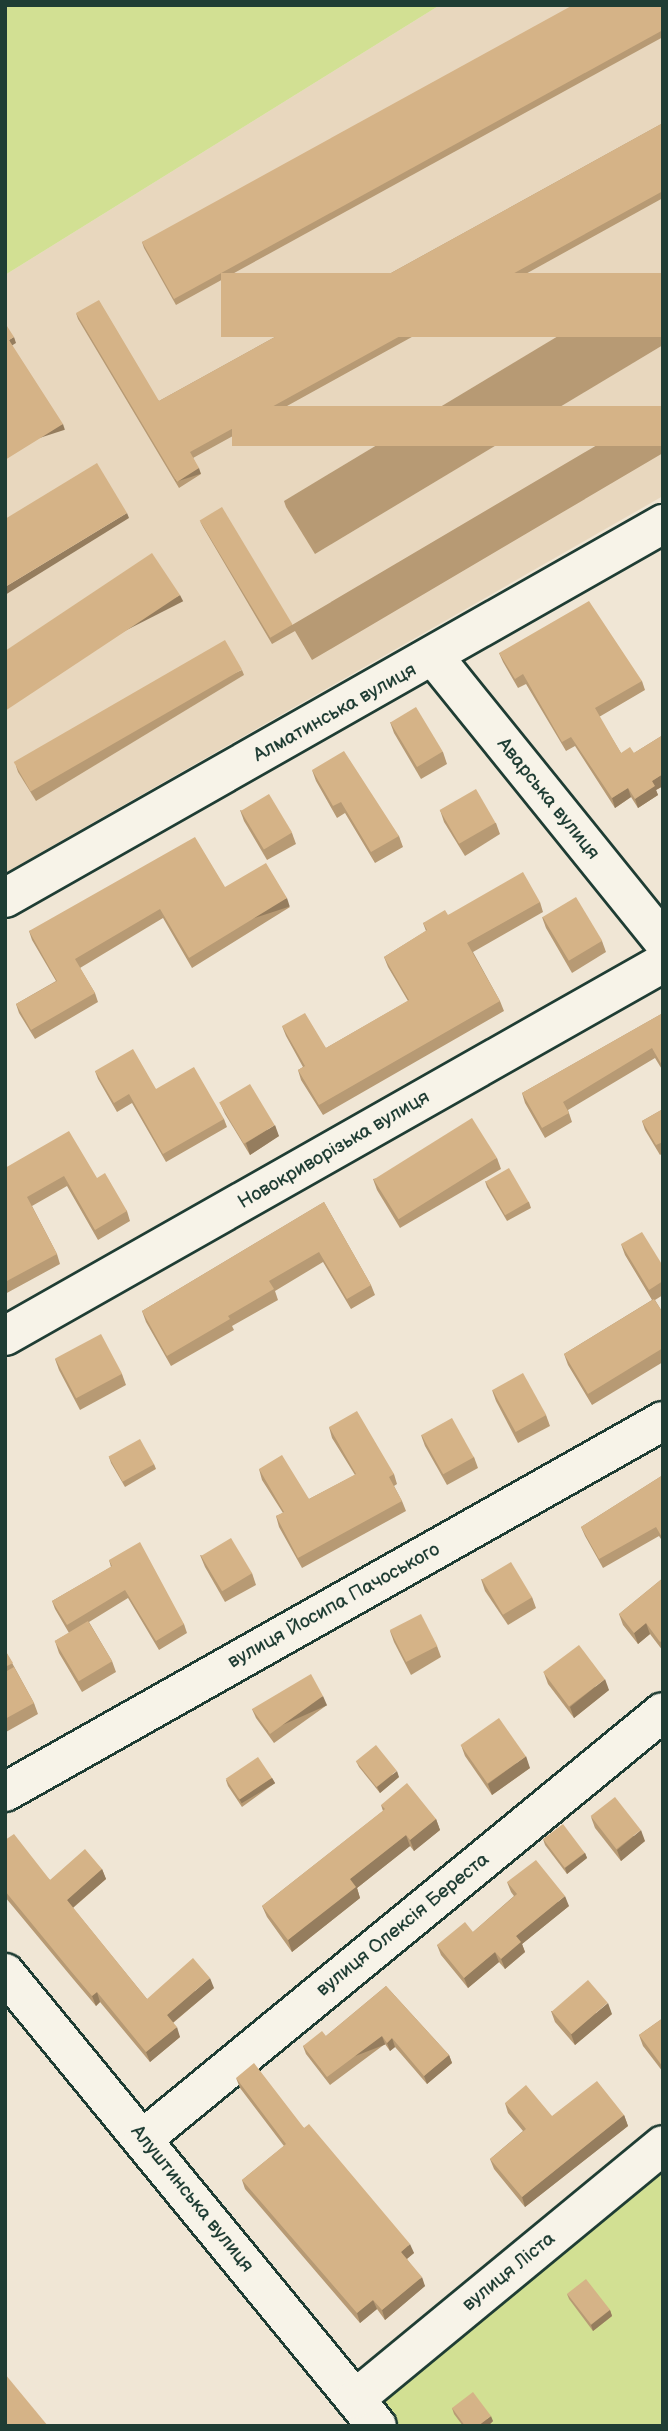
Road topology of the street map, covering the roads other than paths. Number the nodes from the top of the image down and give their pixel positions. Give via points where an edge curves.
1 (663, 524) edge
2 (434, 657) junction
3 (5, 898) edge
4 (663, 941) edge
5 (663, 964) edge
6 (5, 1336) edge
7 (663, 1421) edge
8 (663, 1712) edge
9 (5, 1792) edge
10 (5, 1973) edge
11 (144, 2138) junction
12 (663, 2145) edge
13 (366, 2412) edge

1 - 2 street, Алматинська вулиця
2 - 3 street, Алматинська вулиця
2 - 4 street, Аварська вулиця
5 - 6 street, Новокриворізька вулиця
7 - 9 street, вулиця Йосипа Пачоського
8 - 11 street, вулиця Олексія Береста
10 - 11 street, Алуштинська вулиця
11 - 13 street, Алуштинська вулиця
12 - 13 street, вулиця Ліста

